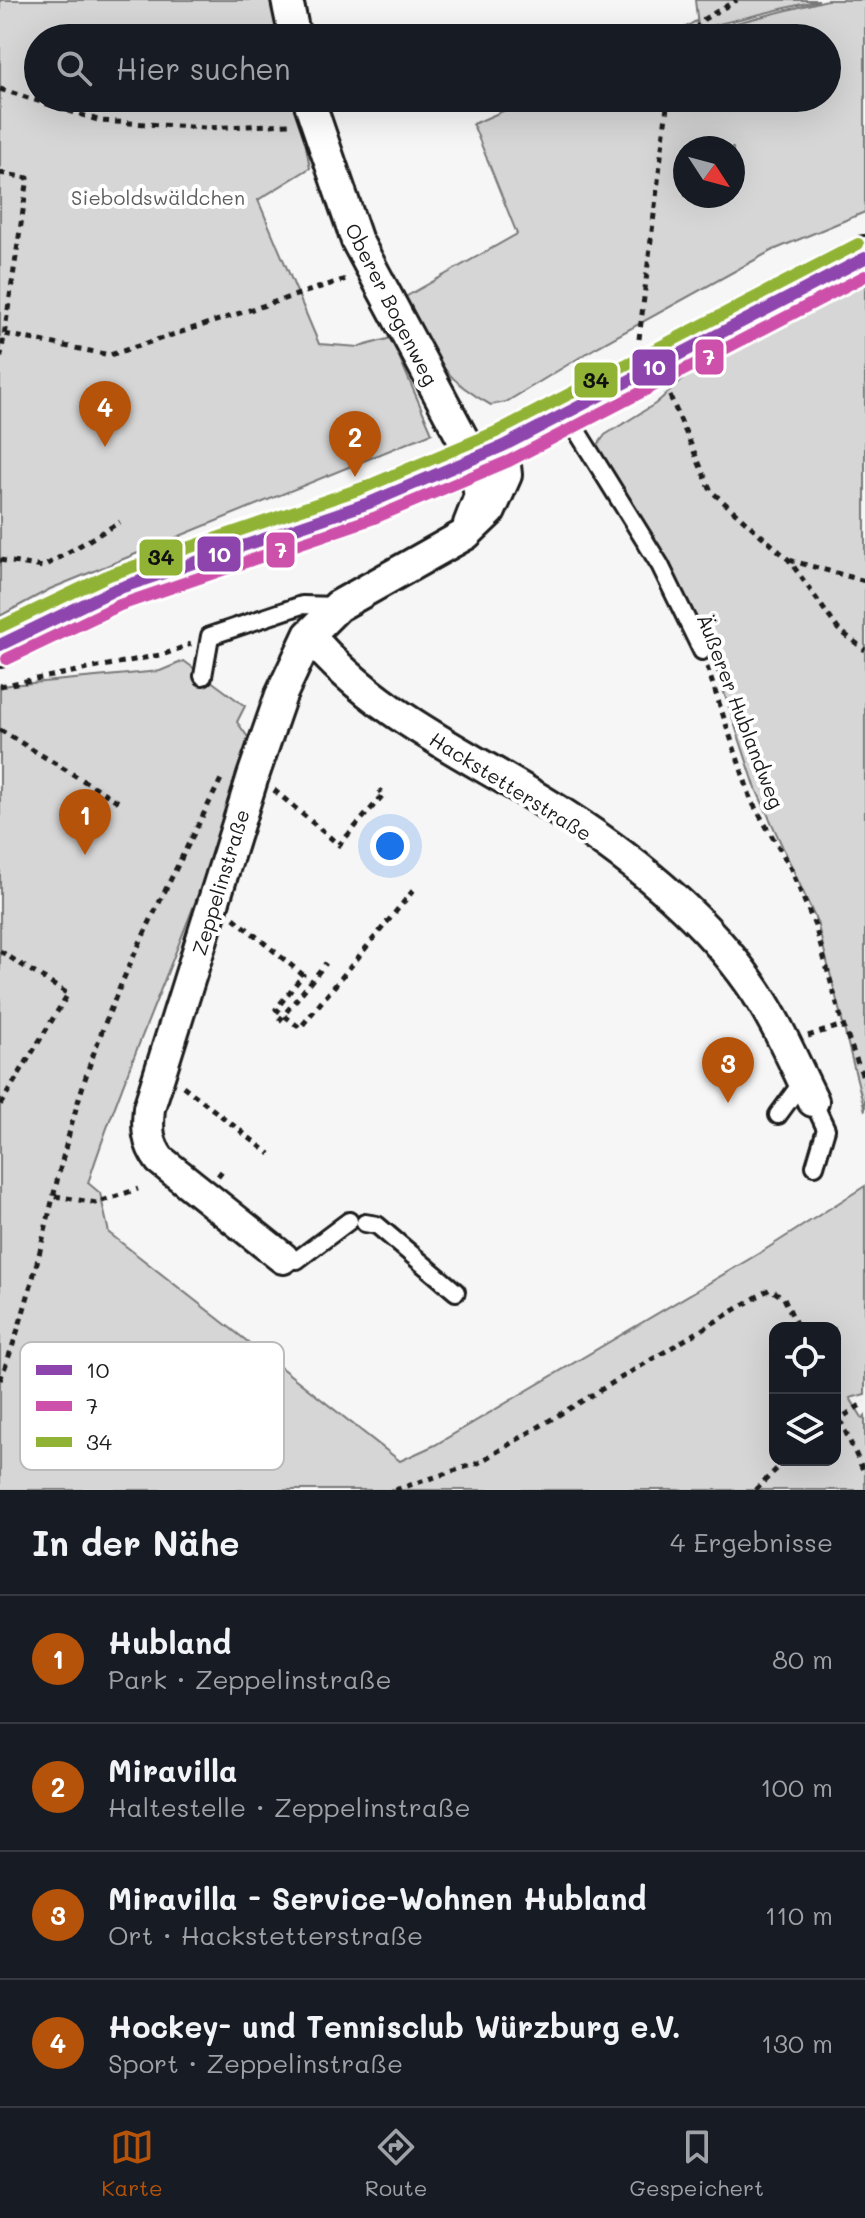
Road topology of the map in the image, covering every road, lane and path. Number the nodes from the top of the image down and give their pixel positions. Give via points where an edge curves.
1 (287, 0) edge
2 (737, 0) edge
3 (292, 24) edge
4 (700, 24) edge
5 (0, 89) edge
6 (24, 97) edge
7 (73, 112) edge
8 (306, 112) edge
9 (312, 112) edge
10 (666, 112) edge
11 (0, 173) edge
12 (865, 258) edge
13 (373, 270) junction
14 (5, 334) junction
15 (0, 362) edge
16 (647, 370) junction
17 (567, 413) junction
18 (488, 452) junction
19 (120, 522) dead end
20 (0, 560) edge
21 (789, 560) junction
22 (865, 581) edge
23 (338, 606) junction
24 (309, 635) junction
25 (210, 636) junction
26 (0, 645) edge
27 (865, 650) edge
28 (702, 651) joint
29 (203, 676) dead end
30 (0, 686) edge
31 (0, 730) edge
32 (239, 773) junction
33 (379, 790) dead end
34 (122, 804) dead end
35 (416, 887) dead end
36 (215, 902) junction
37 (0, 951) edge
38 (326, 963) dead end
39 (279, 1021) dead end
40 (160, 1069) junction
41 (865, 1082) edge
42 (809, 1093) junction
43 (0, 1105) edge
44 (778, 1115) dead end
45 (270, 1154) dead end
46 (815, 1166) dead end
47 (138, 1189) dead end
48 (55, 1196) junction
49 (283, 1258) joint
50 (456, 1292) dead end
51 (795, 1322) edge
52 (0, 1380) edge
53 (865, 1402) edge
54 (841, 1417) edge
55 (841, 1428) edge
56 (780, 1466) edge
57 (865, 1474) edge
58 (395, 1490) edge
59 (755, 1490) edge

1 - 3 street
2 - 4 path
5 - 6 path
7 - 8 path via 101,121 244,128 292,124
9 - 13 street, Oberer Bogenweg via 357,241
10 - 16 path via 642,303
11 - 14 path via 28,178
12 - 16 street
13 - 14 path via 110,355
13 - 18 street, Oberer Bogenweg
14 - 15 path
16 - 17 street
16 - 21 path via 711,491
17 - 18 street
17 - 28 lane, Äußerer Hublandweg via 660,565
18 - 23 street, Zeppelinstraße via 466,534
18 - 26 street via 369,503 114,590
19 - 20 path via 43,567
21 - 22 path
21 - 27 path via 838,629
23 - 24 street, Zeppelinstraße
23 - 25 lane via 302,605
24 - 32 street, Zeppelinstraße
24 - 42 street, Hackstetterstraße via 333,664 419,729 567,816 661,887 717,940 750,982
25 - 29 lane
25 - 30 path via 165,654
28 - 41 path, Äußerer Hublandweg via 752,802 790,867 815,926
31 - 34 path
32 - 33 path via 295,805 339,845 384,794
32 - 36 street, Zeppelinstraße
32 - 48 path via 117,993 87,1071
35 - 36 path via 300,1028 276,1009 303,975
36 - 40 street, Zeppelinstraße
37 - 43 path via 68,994
38 - 39 path, bridge
40 - 45 path
40 - 49 street, Zeppelinstraße via 149,1108 151,1149
42 - 44 lane via 797,1089
42 - 46 lane via 826,1129
47 - 48 path via 96,1203
48 - 52 path
49 - 50 lane via 297,1260 357,1222 377,1225
51 - 58 path via 784,1298 770,1289 478,1463
53 - 54 path
55 - 57 path
56 - 59 path

